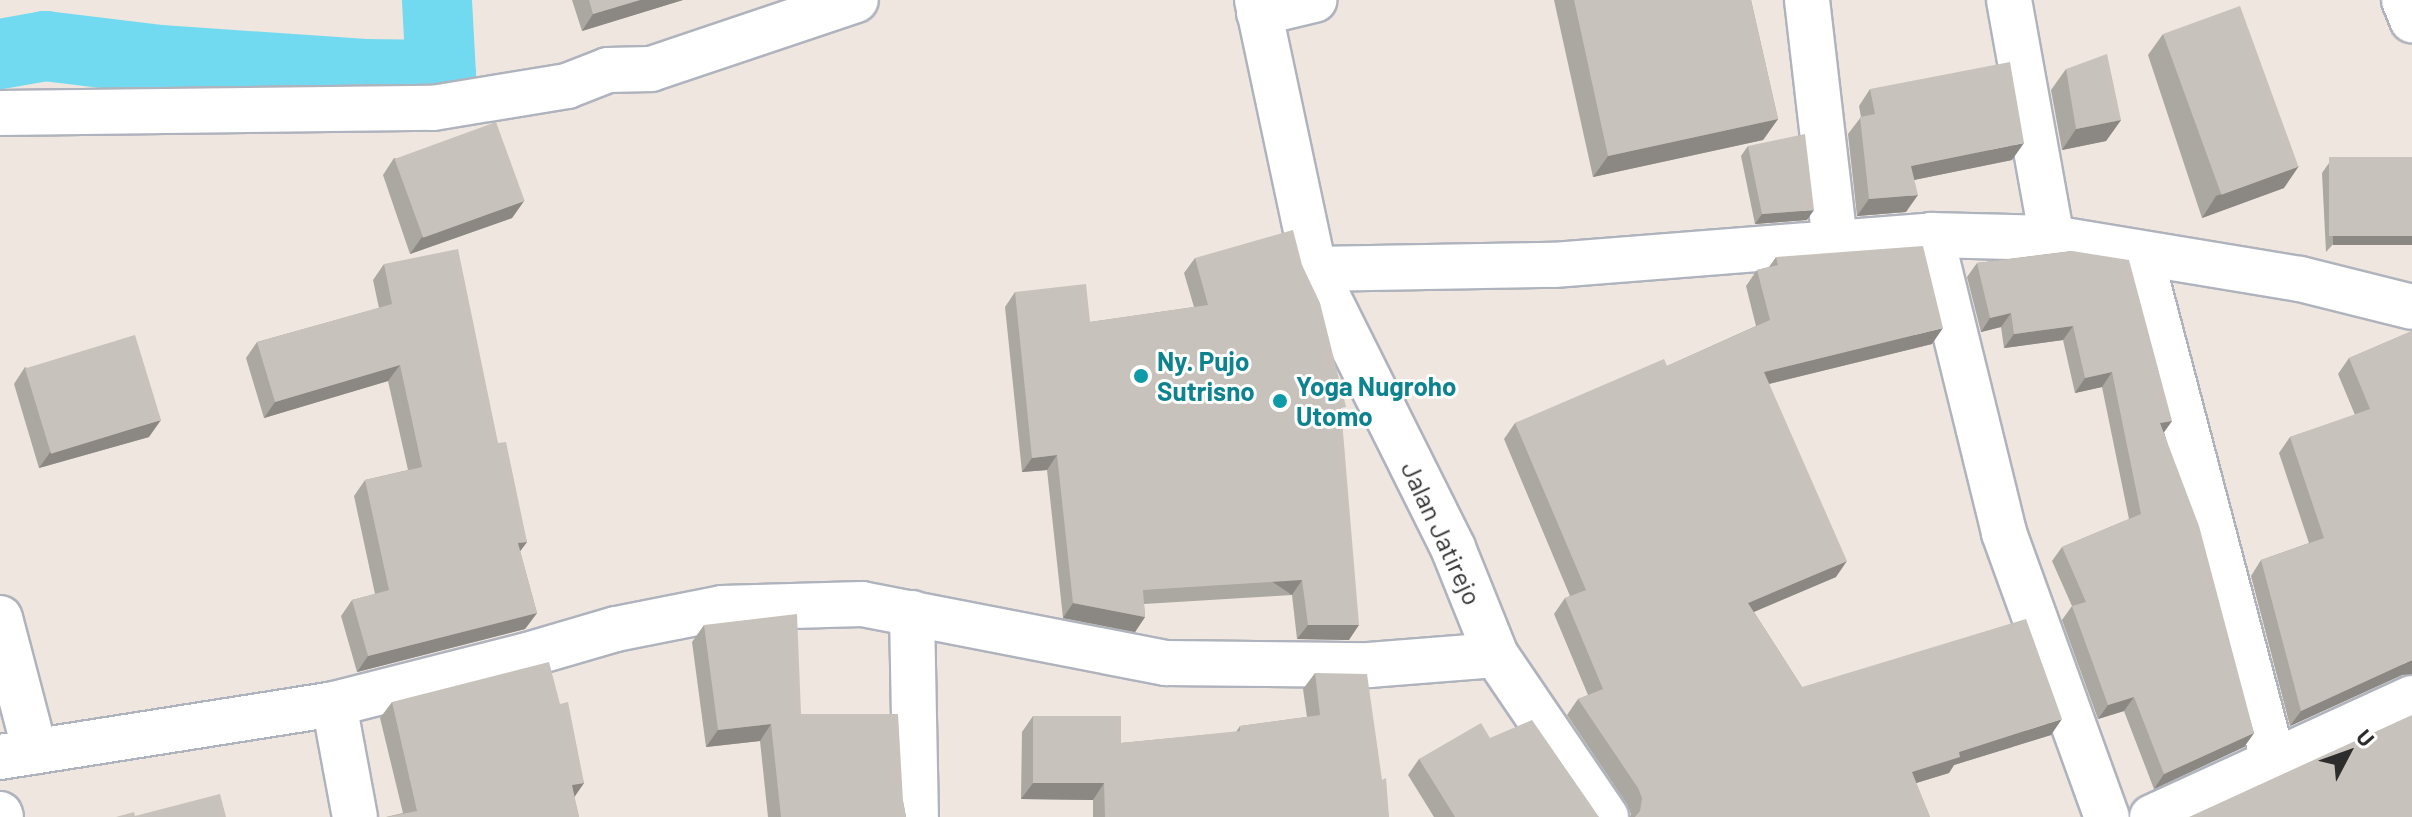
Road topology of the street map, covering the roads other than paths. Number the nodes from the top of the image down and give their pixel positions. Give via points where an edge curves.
1 (856, 0) edge
2 (1314, 0) edge
3 (1807, 0) edge
4 (2009, 0) edge
5 (2404, 0) edge
6 (1258, 6) edge
7 (2412, 20) edge
8 (0, 113) edge
9 (1931, 235) junction
10 (2052, 238) junction
11 (1835, 242) junction
12 (2140, 254) junction
13 (1314, 269) junction
14 (2412, 307) edge
15 (912, 613) junction
16 (0, 618) edge
17 (1496, 655) junction
18 (2412, 698) edge
19 (334, 704) junction
20 (18, 754) edge
21 (2273, 759) junction
22 (355, 817) edge
23 (916, 817) edge
24 (1606, 817) edge
25 (2107, 817) edge
26 (2152, 817) edge

1 - 8 street via 651,69 608,70 567,86 433,108
2 - 6 street
3 - 11 street
4 - 10 street
5 - 7 street
6 - 13 street, Jalan Jatirejo
9 - 10 street
9 - 11 street
9 - 25 street via 2004,533
10 - 12 street
11 - 13 street via 1554,265
12 - 14 street via 2300,279
12 - 21 street
13 - 17 street, Jalan Jatirejo via 1453,548
15 - 17 street via 1166,663 1369,665
15 - 19 street via 862,604 722,608 616,629
15 - 23 street
16 - 20 street
17 - 24 street, Jalan Jatirejo
18 - 21 street
19 - 20 street
19 - 22 street
21 - 26 street

